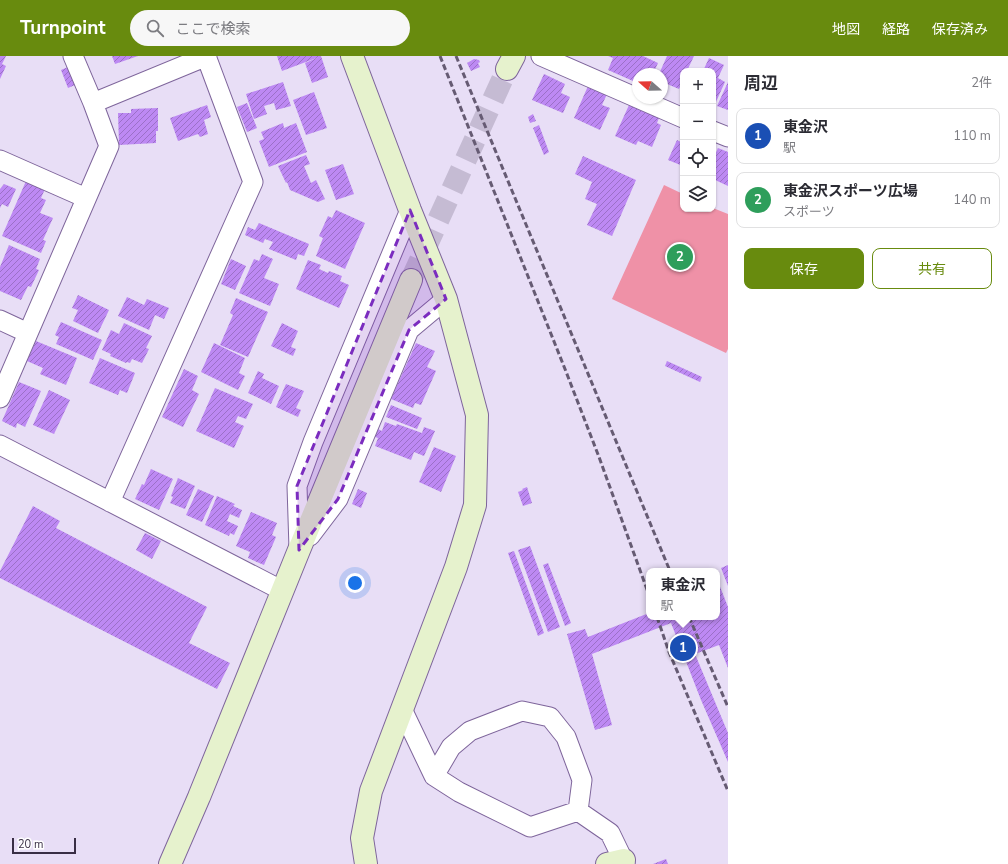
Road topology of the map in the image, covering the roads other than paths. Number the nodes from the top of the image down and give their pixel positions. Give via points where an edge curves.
1 (73, 56) edge
2 (207, 56) edge
3 (352, 56) edge
4 (541, 56) edge
5 (93, 102) junction
6 (680, 117) edge
7 (716, 132) edge
8 (728, 137) edge
9 (0, 160) edge
10 (86, 198) junction
11 (410, 210) junction
12 (411, 280) tunnel mouth
13 (446, 299) junction
14 (0, 320) edge
15 (28, 333) junction
16 (0, 398) edge
17 (0, 445) edge
18 (110, 502) junction
19 (299, 550) junction
20 (283, 590) junction
21 (402, 709) junction
22 (434, 776) junction
23 (578, 811) junction
24 (618, 863) edge
25 (170, 864) edge
26 (366, 864) edge

1 - 5 street
2 - 5 street
2 - 18 street via 253,182
3 - 11 street
4 - 6 street
5 - 10 street via 109,146
7 - 8 street
9 - 10 street
10 - 15 street
11 - 13 street
11 - 19 street via 312,442 297,486
12 - 19 street
13 - 19 street via 409,330 338,499
13 - 21 street via 478,415 475,505 456,567
14 - 15 street
15 - 16 street
17 - 18 street
18 - 20 street
19 - 20 street
20 - 25 street via 200,797
21 - 22 street
21 - 26 street via 371,791 362,838
22 - 23 street via 459,792 530,827
22 - 23 street via 451,747 470,732 522,711 550,717 566,736 582,780
23 - 24 street via 610,833

